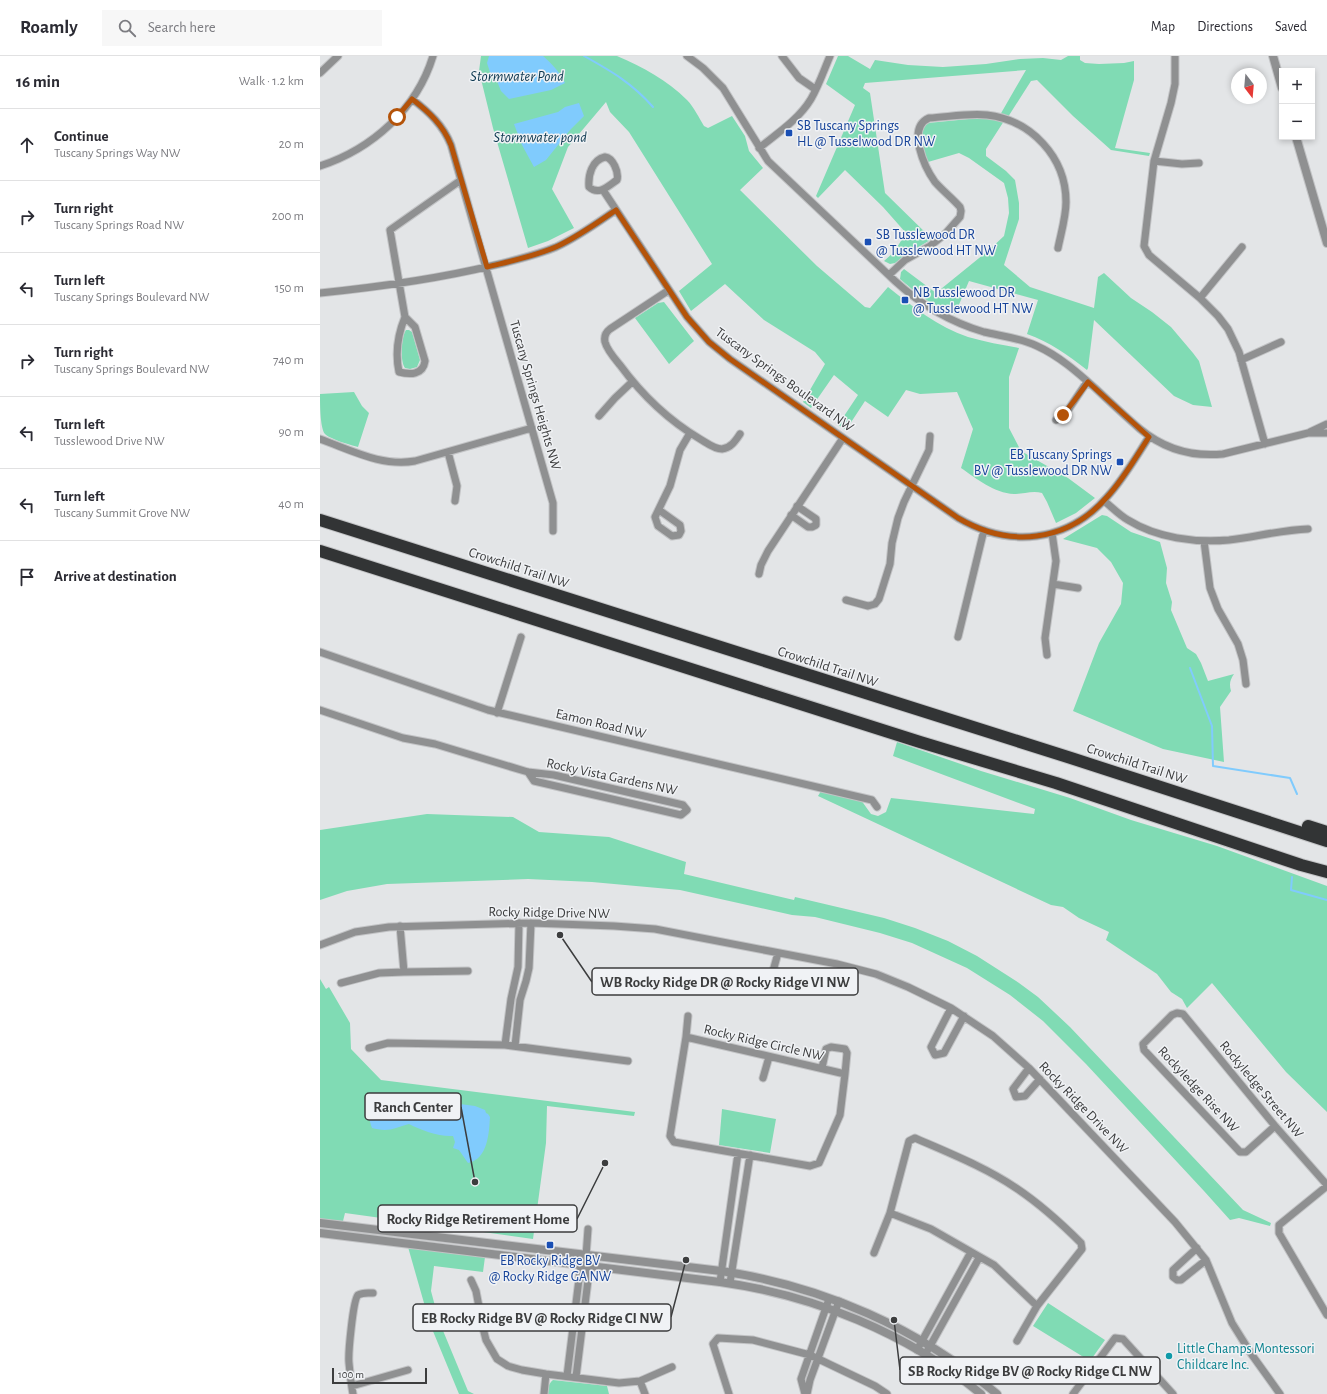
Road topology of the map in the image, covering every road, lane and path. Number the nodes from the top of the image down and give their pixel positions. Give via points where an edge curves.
1 (338, 56) edge
2 (433, 56) edge
3 (687, 56) edge
4 (782, 56) edge
5 (830, 56) edge
6 (1175, 56) edge
7 (1273, 56) edge
8 (320, 73) edge
9 (1279, 77) edge
10 (815, 89) junction
11 (412, 99) junction
12 (1297, 140) edge
13 (759, 148) junction
14 (1154, 161) junction
15 (1199, 163) dead end
16 (320, 166) edge
17 (461, 180) junction
18 (603, 190) junction
19 (616, 210) junction
20 (1325, 232) edge
21 (1327, 243) edge
22 (1242, 247) dead end
23 (1058, 248) dead end
24 (487, 267) junction
25 (889, 275) junction
26 (400, 284) junction
27 (669, 290) junction
28 (320, 293) edge
29 (1200, 298) junction
30 (405, 317) junction
31 (1281, 342) dead end
32 (1241, 360) junction
33 (632, 382) junction
34 (1088, 382) junction
35 (599, 416) dead end
36 (1056, 420) dead end
37 (1327, 424) edge
38 (532, 428) junction
39 (690, 433) junction
40 (1308, 433) junction
41 (1327, 433) edge
42 (740, 434) dead end
43 (930, 436) dead end
44 (1149, 437) junction
45 (843, 438) junction
46 (320, 439) edge
47 (1265, 444) junction
48 (448, 452) junction
49 (912, 486) junction
50 (454, 501) dead end
51 (1104, 501) junction
52 (797, 506) junction
53 (659, 510) dead end
54 (791, 515) junction
55 (320, 520) edge
56 (1308, 529) dead end
57 (984, 530) junction
58 (553, 531) dead end
59 (1052, 533) junction
60 (1204, 540) junction
61 (320, 551) edge
62 (759, 574) dead end
63 (1053, 584) junction
64 (1078, 588) dead end
65 (846, 600) dead end
66 (521, 637) dead end
67 (958, 637) dead end
68 (320, 652) edge
69 (1047, 655) dead end
70 (1246, 684) dead end
71 (320, 710) edge
72 (497, 712) junction
73 (528, 772) junction
74 (1185, 794) junction
75 (877, 807) dead end
76 (1327, 832) edge
77 (1327, 841) edge
78 (1301, 865) junction
79 (1327, 872) edge
80 (1327, 880) edge
81 (519, 923) junction
82 (531, 923) junction
83 (400, 926) junction
84 (320, 945) edge
85 (778, 953) junction
86 (518, 967) junction
87 (529, 968) junction
88 (468, 970) dead end
89 (774, 971) dead end
90 (404, 972) junction
91 (341, 983) dead end
92 (511, 999) junction
93 (520, 1000) junction
94 (951, 1008) junction
95 (1177, 1013) joint
96 (688, 1016) dead end
97 (964, 1016) junction
98 (686, 1037) junction
99 (510, 1045) junction
100 (369, 1048) dead end
101 (769, 1057) junction
102 (628, 1061) dead end
103 (822, 1068) junction
104 (1029, 1068) junction
105 (845, 1074) junction
106 (763, 1078) dead end
107 (1040, 1079) junction
108 (1275, 1126) junction
109 (738, 1153) junction
110 (750, 1155) junction
111 (1327, 1186) edge
112 (890, 1213) junction
113 (320, 1223) edge
114 (588, 1229) dead end
115 (320, 1233) edge
116 (1197, 1248) junction
117 (971, 1252) junction
118 (874, 1253) dead end
119 (586, 1256) junction
120 (979, 1258) junction
121 (1206, 1260) junction
122 (581, 1265) junction
123 (590, 1266) junction
124 (721, 1271) junction
125 (732, 1273) junction
126 (471, 1280) dead end
127 (720, 1282) junction
128 (730, 1283) junction
129 (373, 1293) dead end
130 (830, 1299) junction
131 (839, 1301) junction
132 (1037, 1306) junction
133 (826, 1308) junction
134 (835, 1311) junction
135 (1327, 1315) edge
136 (922, 1340) junction
137 (1017, 1341) dead end
138 (930, 1345) junction
139 (917, 1350) junction
140 (810, 1355) junction
141 (925, 1355) junction
142 (817, 1359) junction
143 (672, 1367) dead end
144 (408, 1370) dead end
145 (546, 1374) junction
146 (567, 1376) junction
147 (576, 1377) junction
148 (640, 1381) junction
149 (352, 1386) junction
150 (354, 1394) edge
151 (544, 1394) edge
152 (645, 1394) edge
153 (729, 1394) edge
154 (806, 1394) edge
155 (887, 1394) edge
156 (981, 1394) edge
157 (997, 1394) edge
158 (1073, 1394) edge
159 (1173, 1394) edge
160 (1280, 1394) edge

1 - 8 street
2 - 11 street via 424,80
3 - 13 street via 723,88
4 - 10 street via 799,78
5 - 10 street
6 - 14 street via 1175,84
7 - 9 street
10 - 13 street via 792,122
11 - 16 street via 372,140
11 - 17 street, Tuscany Springs Heights NW via 433,116 446,134
12 - 20 street
13 - 25 street via 781,174
14 - 15 street
14 - 29 street via 1145,249
17 - 24 street, Tuscany Springs Heights NW
17 - 26 street via 390,230
18 - 18 street via 617,180 618,175 610,159 605,157 597,160 593,166 588,183 590,189
18 - 19 street, Tuscany Springs Boulevard NW
19 - 24 street via 578,236 557,246
19 - 27 street, Tuscany Springs Boulevard NW
20 - 21 street
22 - 29 street
23 - 25 street via 1065,213 1065,188 1058,165 1044,144 1023,127 999,117 982,114 929,118 921,123 917,135 922,156 934,180 960,207 960,217 940,238 905,260
24 - 26 street
24 - 38 street, Tuscany Springs Heights NW
25 - 34 street via 909,294 932,310 973,328 1036,345 1058,357
26 - 28 street
26 - 30 street
27 - 33 street via 606,334 606,344
27 - 45 street, Tuscany Springs Boulevard NW via 696,328 719,351
29 - 32 street via 1228,330
30 - 30 street via 415,327 425,361 420,372 407,374 399,372 397,364 398,344
31 - 32 street
32 - 47 street
33 - 35 street
33 - 39 street via 653,404
34 - 36 street via 1068,410
34 - 44 street
37 - 40 street
38 - 48 street
38 - 58 street, Tuscany Springs Heights NW via 553,504
39 - 42 street via 712,446 723,449 733,444
39 - 53 street via 680,450 671,483
40 - 41 street
40 - 47 street
43 - 49 street via 928,450
44 - 47 street via 1172,449 1209,455
44 - 51 street, Tuscany Springs Boulevard NW
45 - 49 street, Tuscany Springs Boulevard NW
45 - 52 street
46 - 48 street via 388,462 415,462
48 - 50 street via 457,486
49 - 57 street, Tuscany Springs Boulevard NW via 958,518
49 - 65 street via 898,518 890,564 879,599 875,604 868,606
51 - 59 street, Tuscany Springs Boulevard NW via 1088,516
51 - 60 street via 1127,520 1148,530 1175,537
52 - 54 street
52 - 54 street via 816,519 816,525 810,528
54 - 62 street via 764,557
55 - 74 highway, Crowchild Trail NW
56 - 60 street via 1285,530 1228,540
57 - 59 street, Tuscany Springs Boulevard NW via 1015,537
57 - 67 street
59 - 63 street via 1056,557
60 - 70 street via 1210,588 1218,609 1240,648
61 - 78 highway via 1056,783
63 - 64 street
63 - 69 street via 1045,638
66 - 72 street
68 - 72 street, Eamon Road NW
71 - 73 street, Rocky Vista Gardens NW via 403,738 435,744
72 - 75 street, Eamon Road NW via 872,800
73 - 73 street, Rocky Vista Gardens NW via 534,781 681,815 687,810 683,805 554,775
74 - 76 highway via 1199,795
74 - 77 highway, Crowchild Trail NW
78 - 79 highway
78 - 80 highway
81 - 82 street, Rocky Ridge Drive NW
81 - 83 street, Rocky Ridge Drive NW
81 - 86 street
82 - 85 street, Rocky Ridge Drive NW via 655,929
82 - 87 street
83 - 84 street, Rocky Ridge Drive NW via 355,932
83 - 90 street
85 - 89 street
85 - 94 street, Rocky Ridge Drive NW via 876,974
86 - 87 street
86 - 92 street
87 - 93 street
88 - 90 street
90 - 91 street via 379,973
92 - 93 street
92 - 99 street
93 - 99 street
94 - 97 street, Rocky Ridge Drive NW
94 - 97 street via 931,1047 935,1055 944,1053
95 - 108 street, Rockyledge Street NW via 1183,1014
95 - 108 street, Rockyledge Rise NW via 1143,1044 1144,1050 1240,1152 1246,1152
96 - 98 street
97 - 104 street, Rocky Ridge Drive NW via 993,1036
98 - 101 street, Rocky Ridge Circle NW
98 - 109 street, Rocky Ridge Circle NW via 670,1136 674,1142
99 - 100 street via 388,1043
99 - 102 street
101 - 103 street, Rocky Ridge Circle NW
101 - 106 street
103 - 105 street, Rocky Ridge Circle NW
103 - 105 street via 826,1049 845,1049
104 - 107 street, Rocky Ridge Drive NW
104 - 107 street via 1013,1089 1016,1097 1025,1096
105 - 110 street, Rocky Ridge Circle NW via 840,1115 819,1163 810,1166
107 - 116 street, Rocky Ridge Drive NW via 1145,1189
108 - 111 street, Rockyledge Street NW
109 - 110 street, Rocky Ridge Circle NW
109 - 124 street
110 - 125 street
111 - 135 street via 1279,1225 1279,1233
112 - 117 street via 932,1229
112 - 118 street
112 - 132 street via 909,1141 915,1138 1016,1187 1050,1213 1081,1243 1082,1249
113 - 119 street
114 - 119 street
115 - 122 street
116 - 121 street, Rocky Ridge Drive NW
116 - 121 street via 1173,1270 1173,1277 1181,1280
117 - 120 street
117 - 136 street
119 - 122 street
119 - 123 street
119 - 124 street
120 - 132 street via 994,1265
120 - 138 street
121 - 160 street, Rocky Ridge Drive NW via 1232,1323
122 - 123 street
122 - 146 street
123 - 127 street
123 - 147 street
124 - 125 street
124 - 127 street
125 - 128 street
125 - 130 street via 788,1285
126 - 145 street via 476,1291 486,1340 497,1359 508,1366
127 - 128 street
128 - 133 street via 781,1294
129 - 149 street via 363,1292 356,1298 349,1361
130 - 131 street
130 - 133 street
131 - 134 street
131 - 136 street
132 - 137 street
133 - 134 street
133 - 140 street
134 - 139 street
134 - 142 street
136 - 138 street
136 - 139 street
138 - 141 street
138 - 157 street
139 - 141 street
140 - 142 street
140 - 153 street via 753,1340 718,1338 713,1344
140 - 154 street via 801,1379
141 - 156 street
142 - 154 street
142 - 155 street
143 - 148 street
144 - 149 street
145 - 146 street
145 - 151 street
146 - 147 street
147 - 148 street via 619,1383
148 - 152 street
149 - 150 street
158 - 159 street via 1115,1338 1123,1339

